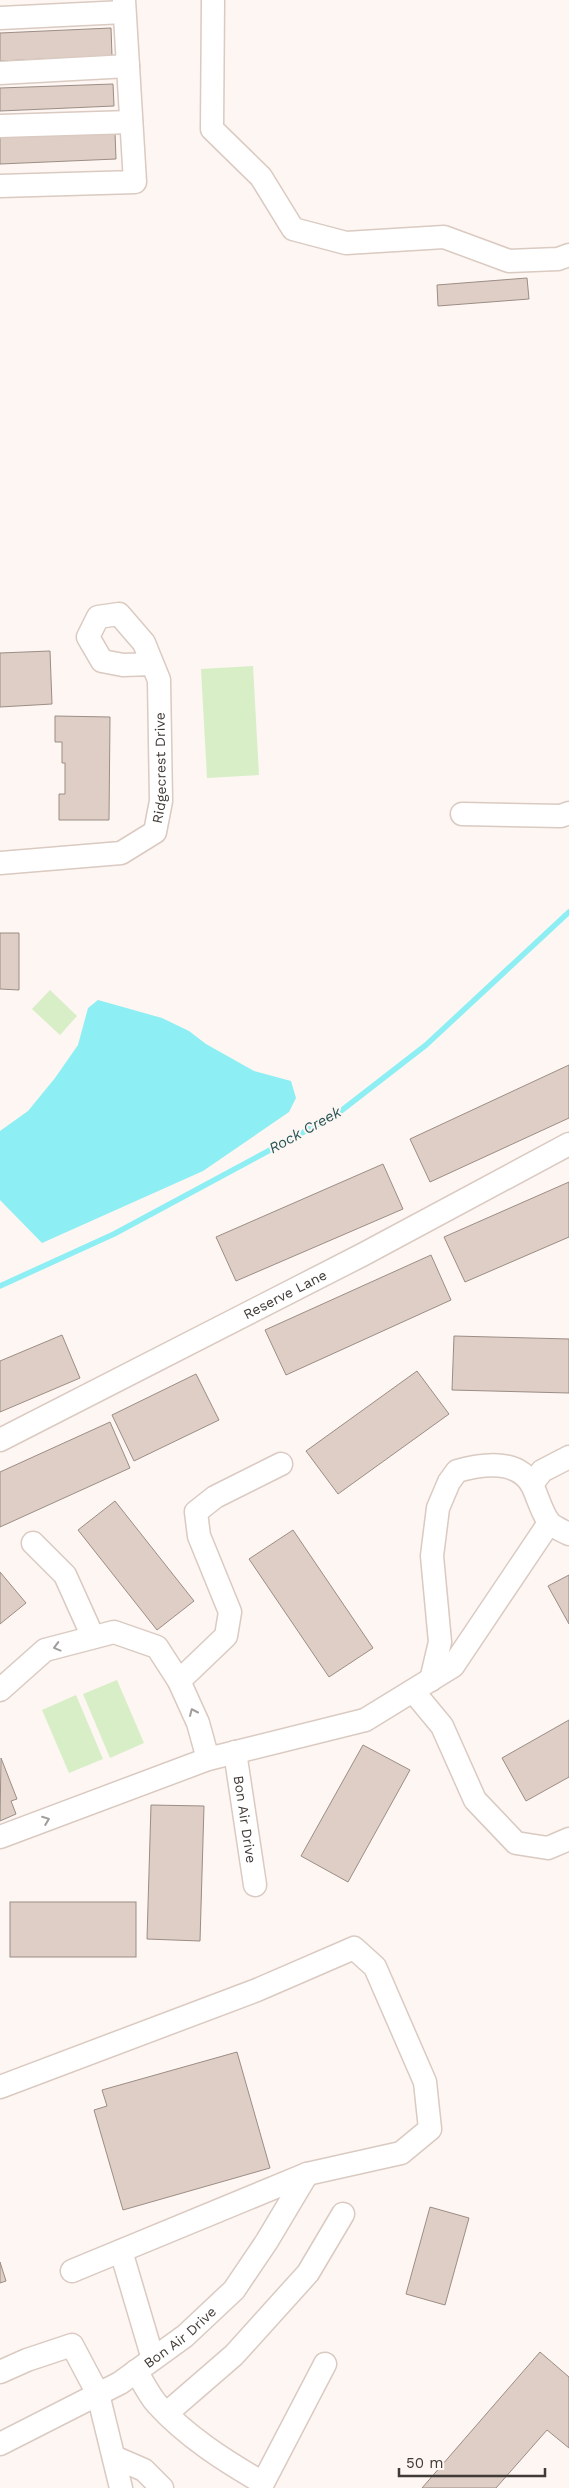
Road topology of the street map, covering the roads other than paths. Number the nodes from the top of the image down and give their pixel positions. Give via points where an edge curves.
1 (213, 0) edge
2 (124, 6) edge
3 (0, 18) edge
4 (128, 66) junction
5 (0, 73) edge
6 (131, 122) junction
7 (0, 126) edge
8 (0, 186) edge
9 (569, 255) edge
10 (152, 664) dead end
11 (569, 813) edge
12 (462, 814) dead end
13 (0, 863) edge
14 (569, 1144) edge
15 (0, 1440) edge
16 (569, 1456) edge
17 (281, 1464) dead end
18 (532, 1484) junction
19 (549, 1523) junction
20 (569, 1534) edge
21 (33, 1544) dead end
22 (94, 1637) junction
23 (179, 1681) junction
24 (422, 1686) junction
25 (0, 1690) edge
26 (235, 1752) junction
27 (208, 1759) junction
28 (0, 1837) edge
29 (569, 1839) edge
30 (255, 1885) dead end
31 (0, 2087) edge
32 (307, 2174) junction
33 (343, 2214) dead end
34 (121, 2251) junction
35 (72, 2271) dead end
36 (325, 2364) dead end
37 (145, 2365) junction
38 (0, 2372) edge
39 (98, 2394) junction
40 (167, 2413) junction
41 (0, 2444) edge
42 (114, 2457) junction
43 (121, 2488) edge
44 (162, 2488) edge

1 - 9 street via 212,129 262,177 293,229 346,243 444,237 510,261 558,259
2 - 3 street
2 - 4 street
4 - 5 street
4 - 6 street
6 - 7 street
6 - 8 street via 135,182
10 - 13 street, Ridgecrest Drive via 159,680 161,801 155,832 122,853
11 - 12 street via 561,816
14 - 15 street, Reserve Lane via 362,1255
16 - 18 street via 542,1471
17 - 23 street via 215,1497 196,1512 199,1536 230,1612 226,1636
18 - 19 street
18 - 24 street via 520,1471 504,1466 476,1466 457,1471 449,1482 438,1508 432,1556 440,1642
19 - 20 street
19 - 24 street via 453,1666
21 - 22 street via 65,1575
22 - 23 street via 114,1632 157,1647
22 -> 25 street via 45,1650
27 -> 23 street via 198,1723
24 - 26 street via 365,1720
24 - 29 street via 475,1800 516,1842 548,1848
26 - 27 street
26 - 30 street, Bon Air Drive
28 -> 27 street
31 - 32 street via 257,1990 354,1948 375,1967 425,2082 430,2129 401,2153
32 - 34 street
32 - 37 street, Bon Air Drive via 234,2290 185,2336
33 - 40 street via 308,2273 234,2354
34 - 35 street
34 - 37 street
36 - 40 street via 263,2483 192,2437
37 - 39 street, Bon Air Drive via 120,2384
37 - 40 street via 157,2403
38 - 39 street via 72,2345
39 - 41 street, Bon Air Drive
39 - 42 street
42 - 43 street
42 - 44 street via 144,2470

